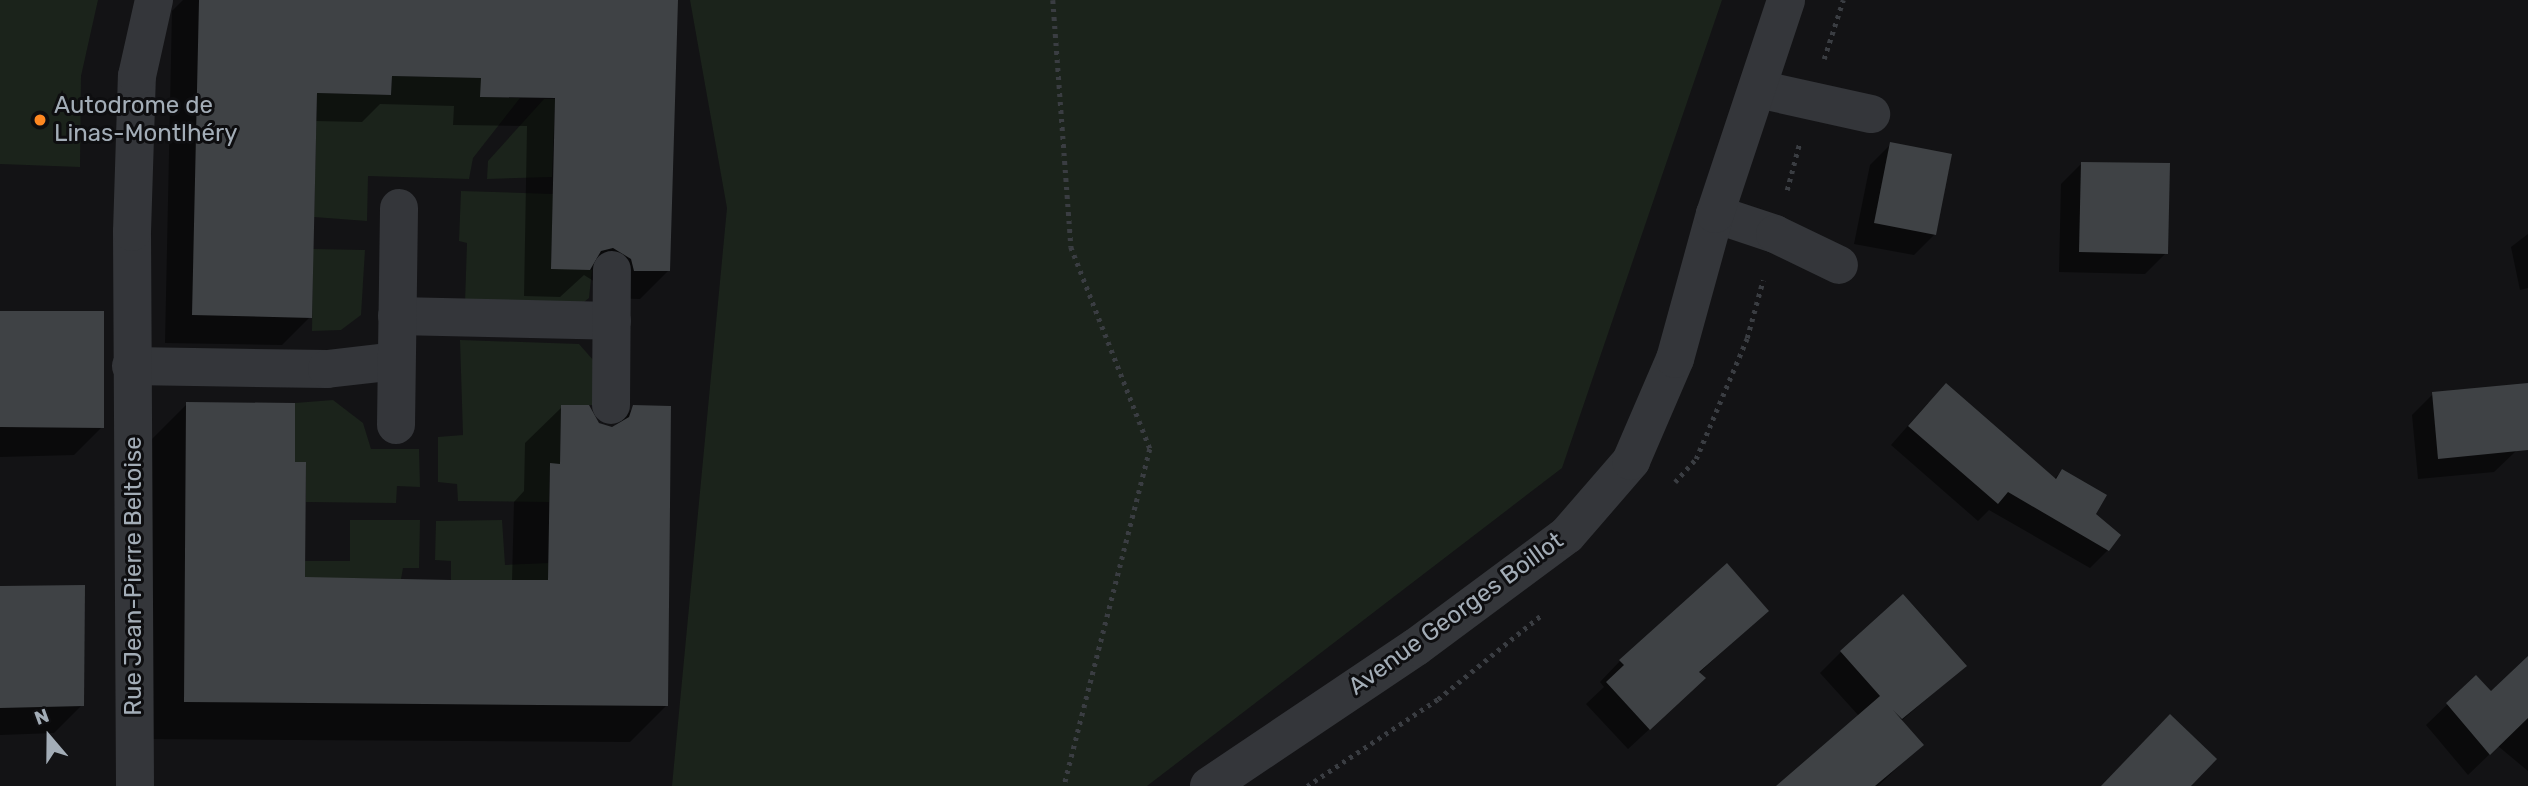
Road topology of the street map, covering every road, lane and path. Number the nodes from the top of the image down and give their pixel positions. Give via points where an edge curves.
1 (154, 0) edge
2 (1053, 0) edge
3 (1786, 0) edge
4 (1758, 89) junction
5 (1871, 114) dead end
6 (399, 208) dead end
7 (1715, 214) junction
8 (1839, 265) dead end
9 (612, 270) dead end
10 (397, 316) junction
11 (612, 321) junction
12 (396, 361) junction
13 (131, 366) junction
14 (611, 405) dead end
15 (396, 425) dead end
16 (135, 786) edge
17 (1064, 786) edge
18 (1209, 786) edge

1 - 13 street, Rue Jean-Pierre Beltoise via 137,76
2 - 17 path via 1071,247 1150,449
3 - 4 street, Avenue Georges Boillot
4 - 5 street
4 - 7 street, Avenue Georges Boillot
6 - 10 street
7 - 8 street via 1775,234
7 - 18 street, Avenue Georges Boillot via 1675,359 1631,461 1567,535 1416,647
9 - 11 street
10 - 11 street
10 - 12 street
11 - 14 street
12 - 13 street via 327,369
12 - 15 street
13 - 16 street, Rue Jean-Pierre Beltoise

